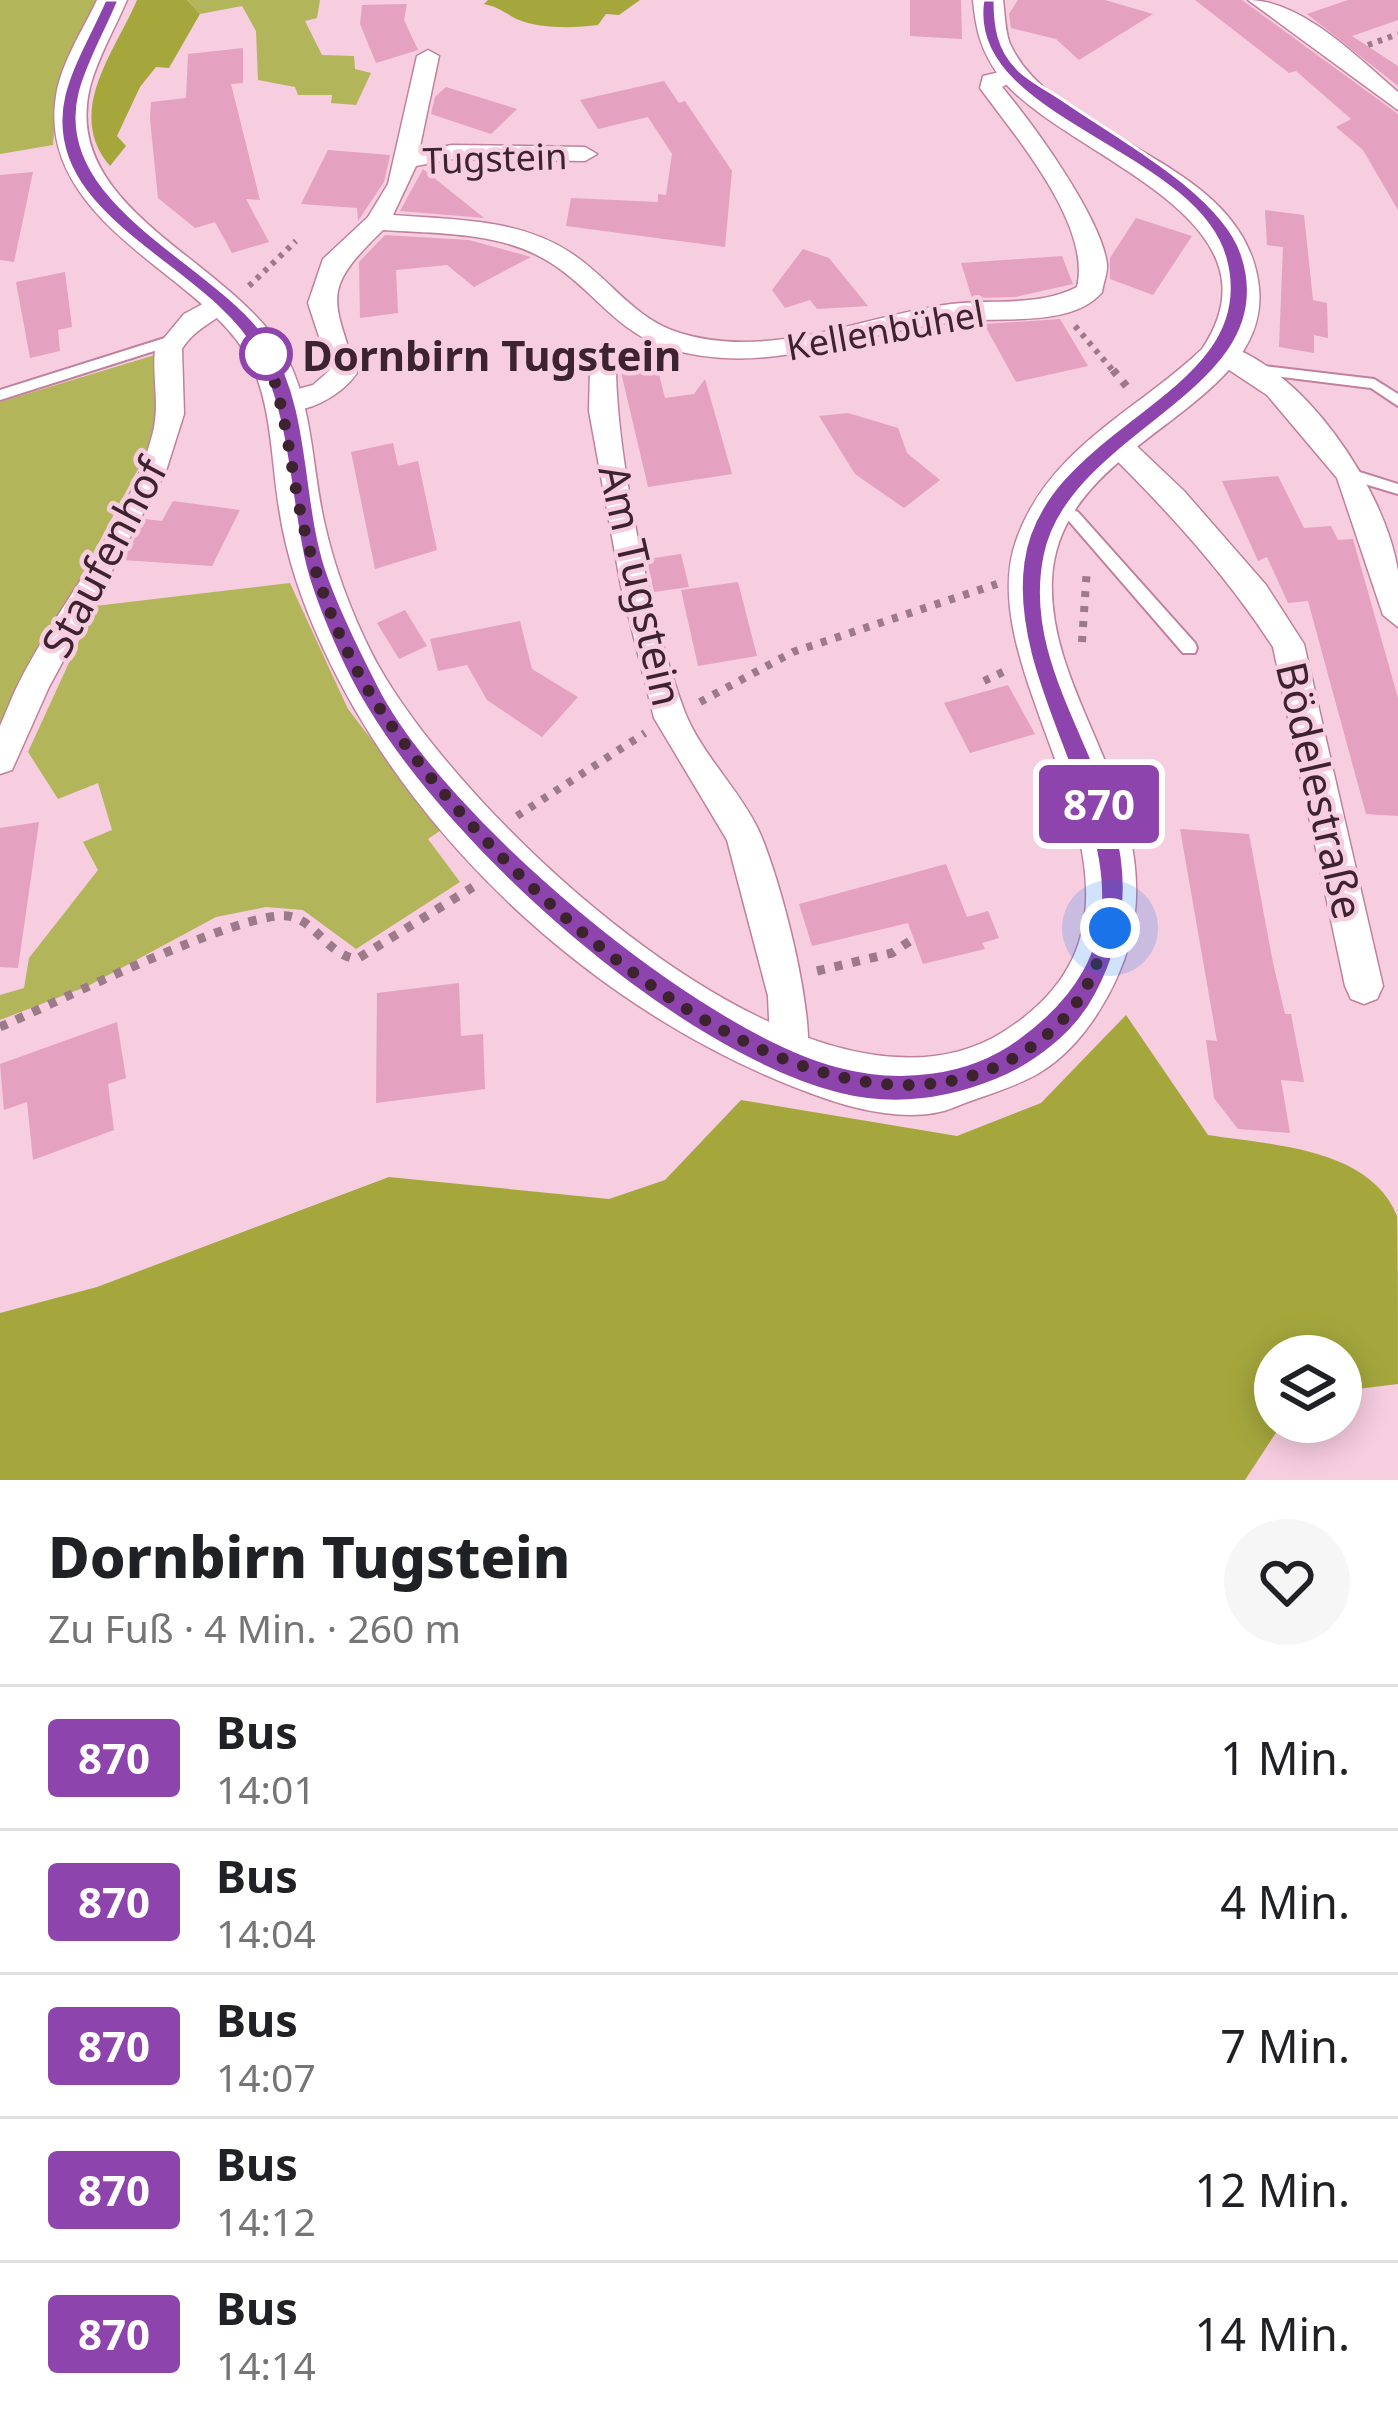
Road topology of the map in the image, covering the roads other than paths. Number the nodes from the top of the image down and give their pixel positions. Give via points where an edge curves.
1 (112, 0) edge
2 (988, 0) edge
3 (1258, 0) edge
4 (428, 56) dead end
5 (1012, 72) junction
6 (1398, 103) edge
7 (586, 154) dead end
8 (405, 161) junction
9 (377, 222) junction
10 (230, 297) junction
11 (168, 342) junction
12 (1220, 352) junction
13 (603, 369) dead end
14 (1255, 370) junction
15 (0, 395) edge
16 (1398, 401) edge
17 (285, 402) junction
18 (1114, 441) junction
19 (1350, 474) junction
20 (1398, 489) edge
21 (1053, 506) junction
22 (1398, 614) edge
23 (1189, 648) dead end
24 (0, 760) edge
25 (1364, 986) dead end
26 (790, 1064) junction

1 - 10 main road via 72,94 68,140 124,221
2 - 5 main road via 988,33
3 - 6 street via 1340,52
4 - 8 street, Tugstein
5 - 9 street, Kellenbühel via 991,88 1042,151 1095,265 1089,292 1062,305 940,315 806,346 726,349 638,326 532,239 452,224
5 - 12 main road via 1211,218 1233,250 1243,289 1238,323
7 - 8 street, Tugstein via 452,152
8 - 9 street, Tugstein
9 - 17 street, Tugstein via 332,265 321,303 344,373 322,392
10 - 11 street via 183,323
10 - 17 main road
11 - 15 lane
11 - 24 street, Staufenhof via 166,435
12 - 14 street
12 - 18 main road
13 - 26 street, Am Tugstein via 603,411 636,586 670,718 743,835 787,996
14 - 16 lane via 1374,384
14 - 19 street
17 - 26 main road via 303,522 332,611 373,699 429,775 516,871 595,941 669,997
18 - 21 main road
18 - 25 street, Bödelestraße via 1256,594 1288,644
19 - 20 lane
19 - 22 street
21 - 23 lane via 1073,515
21 - 26 main road via 1034,553 1030,610 1100,808 1112,867 1110,928 1085,991 1052,1031 1009,1062 956,1083 894,1089

